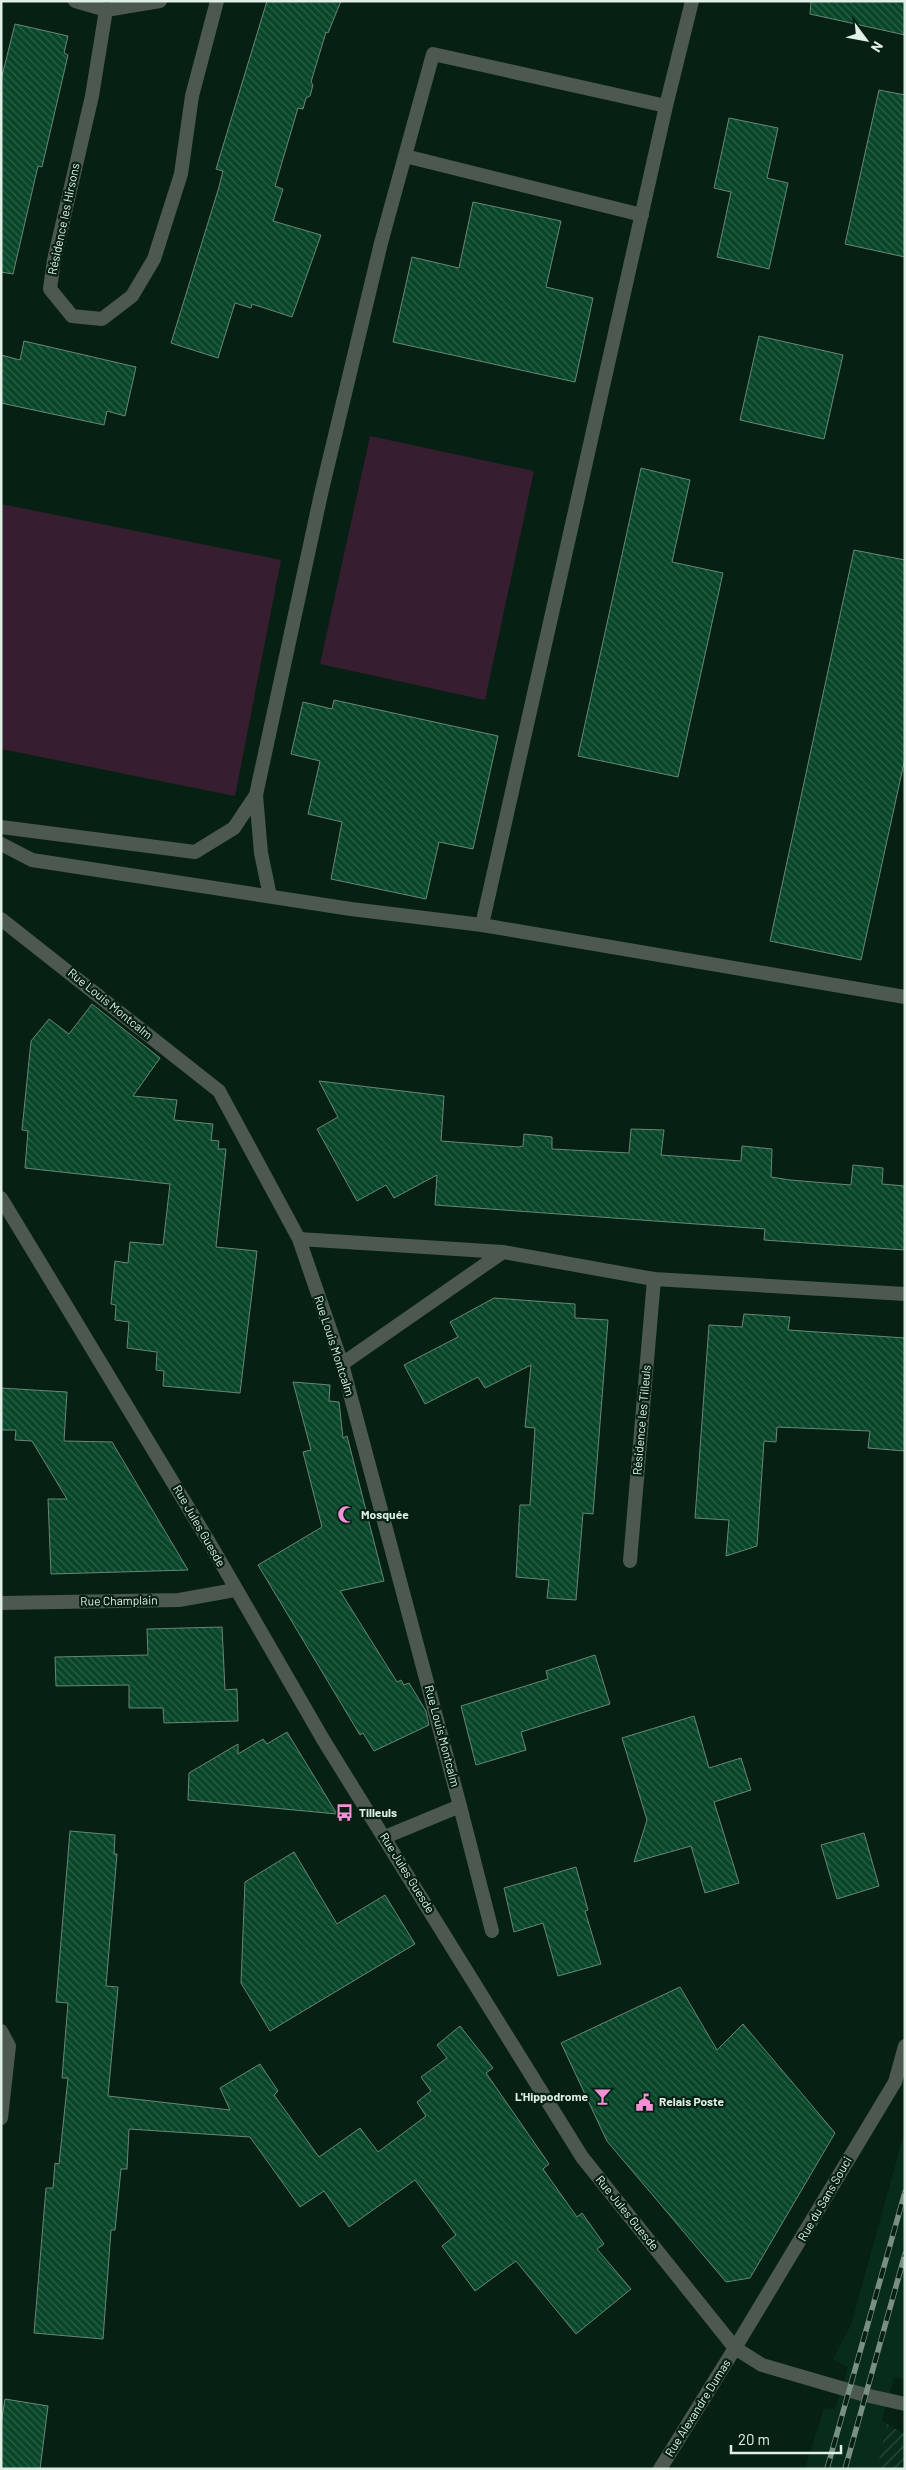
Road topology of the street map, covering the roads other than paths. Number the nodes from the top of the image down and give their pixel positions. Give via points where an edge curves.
1 (75, 1) edge
2 (160, 1) edge
3 (217, 1) edge
4 (692, 1) edge
5 (106, 10) junction
6 (666, 106) junction
7 (405, 156) junction
8 (642, 215) junction
9 (256, 795) junction
10 (1, 827) edge
11 (1, 844) edge
12 (270, 896) junction
13 (1, 919) edge
14 (482, 925) junction
15 (905, 997) edge
16 (1, 1198) edge
17 (299, 1239) junction
18 (503, 1252) junction
19 (654, 1280) junction
20 (905, 1294) edge
21 (342, 1364) junction
22 (630, 1561) dead end
23 (235, 1590) junction
24 (1, 1603) edge
25 (460, 1806) junction
26 (386, 1838) junction
27 (492, 1931) dead end
28 (1, 2030) edge
29 (905, 2046) edge
30 (1, 2118) edge
31 (735, 2348) junction
32 (905, 2404) edge
33 (660, 2469) edge

1 - 5 street
2 - 5 street
3 - 5 street, Résidence les Hirsons via 192,96 181,174 154,260 132,296 102,318 72,316 50,289 92,96
4 - 6 street
6 - 7 street via 433,54
6 - 8 street
7 - 8 street
7 - 9 street via 321,494
8 - 14 street
9 - 10 street via 234,828 195,852
9 - 12 street via 261,853
11 - 12 street via 32,860
12 - 14 street
13 - 17 street, Rue Louis Montcalm via 219,1092
14 - 15 street
16 - 23 street, Rue Jules Guesde
17 - 18 street
17 - 21 street, Rue Louis Montcalm
18 - 19 street
18 - 21 street
19 - 20 street
19 - 22 street, Résidence les Tilleuls
21 - 25 street, Rue Louis Montcalm
23 - 24 street, Rue Champlain via 179,1600
23 - 26 street, Rue Jules Guesde via 324,1741
25 - 26 street
25 - 27 street, Rue Louis Montcalm
26 - 31 street, Rue Jules Guesde via 582,2157
28 - 30 street via 9,2046
29 - 31 street, Rue du Sans Souci via 895,2082
31 - 32 street, Rue Jules Guesde via 762,2365
31 - 33 street, Rue Alexandre Dumas

